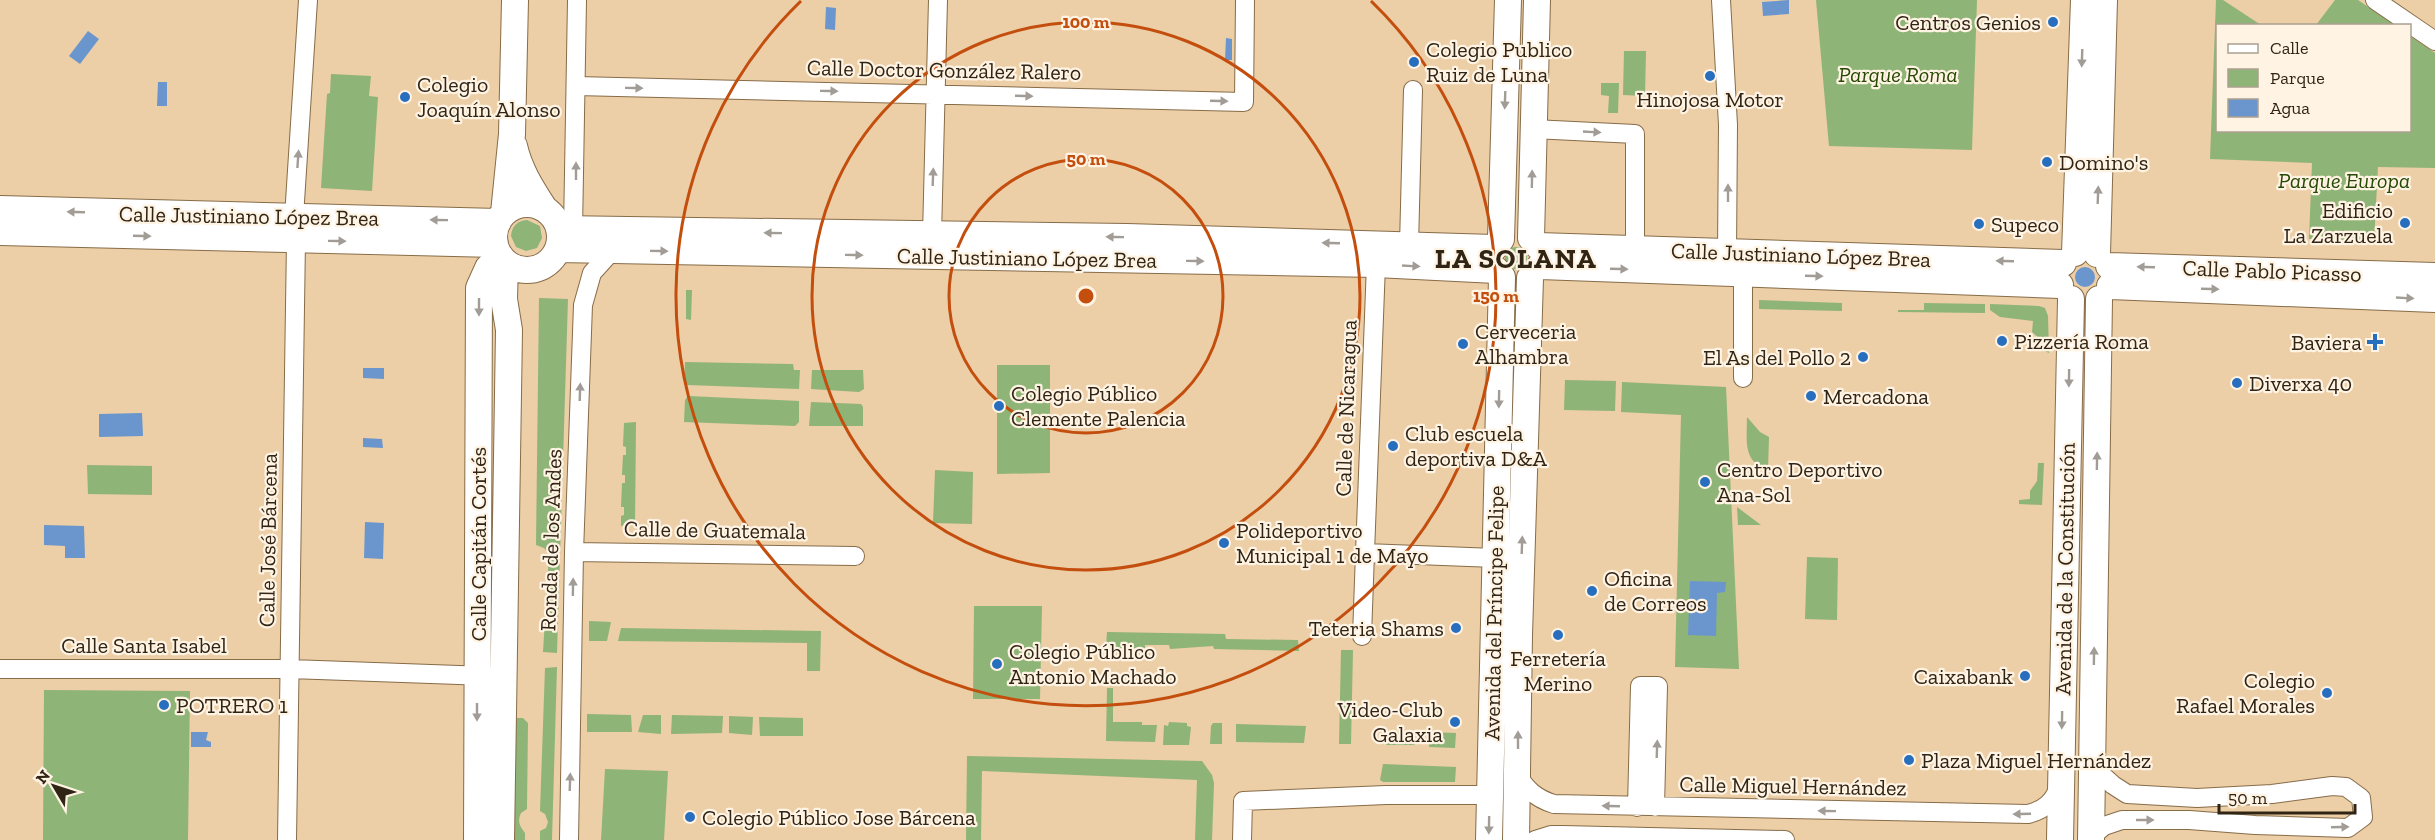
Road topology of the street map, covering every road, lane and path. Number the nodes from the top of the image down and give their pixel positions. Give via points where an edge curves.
1 (308, 0) edge
2 (515, 0) edge
3 (578, 0) edge
4 (938, 0) edge
5 (1245, 0) edge
6 (1508, 0) edge
7 (1537, 0) edge
8 (1721, 0) edge
9 (2084, 0) edge
10 (2104, 0) edge
11 (2375, 0) edge
12 (2410, 24) edge
13 (2411, 25) edge
14 (2435, 41) edge
15 (576, 86) junction
16 (1413, 90) dead end
17 (936, 93) junction
18 (1533, 129) junction
19 (512, 134) junction
20 (544, 208) junction
21 (0, 209) edge
22 (295, 229) junction
23 (0, 232) edge
24 (932, 235) junction
25 (564, 236) junction
26 (501, 239) junction
27 (1409, 245) junction
28 (1635, 250) junction
29 (612, 251) junction
30 (1727, 252) junction
31 (1535, 257) junction
32 (1498, 259) junction
33 (1376, 264) junction
34 (537, 268) junction
35 (1743, 274) junction
36 (2086, 276) junction
37 (2435, 276) edge
38 (2435, 299) edge
39 (509, 330) junction
40 (1743, 378) dead end
41 (574, 552) junction
42 (1365, 553) junction
43 (855, 556) dead end
44 (1496, 558) junction
45 (1362, 636) dead end
46 (0, 669) edge
47 (290, 669) junction
48 (477, 675) junction
49 (503, 676) junction
50 (2092, 766) junction
51 (1517, 774) junction
52 (2060, 778) junction
53 (1490, 795) junction
54 (1646, 807) junction
55 (2091, 838) edge
56 (287, 840) edge
57 (477, 840) edge
58 (501, 840) edge
59 (569, 840) edge
60 (1242, 840) edge
61 (1489, 840) edge
62 (1516, 840) edge
63 (1535, 840) edge
64 (1785, 840) edge
65 (2060, 840) edge

22 -> 1 street, Calle José Bárcena
2 - 19 street, Calle Capitán Cortés
3 - 15 street
4 - 17 street
17 -> 5 street, Calle Doctor González Ralero via 1244,102
6 -> 32 street, Avenida del Príncipe Felipe
7 - 18 street, Avenida del Príncipe Felipe
30 -> 8 street via 1728,125
9 -> 36 street, Avenida de la Constitución
36 -> 10 street, Avenida de la Constitución
11 - 12 street
13 - 14 street
15 -> 17 street, Calle Doctor González Ralero
25 -> 15 street
16 - 27 street
24 -> 17 street
18 -> 28 street via 1635,134
31 -> 18 street, Avenida del Príncipe Felipe
19 - 20 street, Calle Capitán Cortés via 518,161
19 - 26 street, Calle Capitán Cortés
20 - 25 street, Calle Capitán Cortés
20 - 26 street via 515,206
22 -> 21 street, Calle Justiniano López Brea
23 -> 22 street, Calle Justiniano López Brea
22 - 26 street, Calle Justiniano López Brea
22 - 47 street, Calle José Bárcena
24 -> 25 street, Calle Justiniano López Brea
27 -> 24 street, Calle Justiniano López Brea
25 - 29 street, Calle Justiniano López Brea
25 - 34 street, Calle Capitán Cortés via 551,260
26 - 34 street via 520,269
26 - 39 street, Calle Capitán Cortés
26 -> 48 street, Calle Capitán Cortés via 479,288
27 - 32 street, Calle Justiniano López Brea
28 - 30 street, Calle Justiniano López Brea
28 - 31 street, Calle Justiniano López Brea
29 -> 33 street, Calle Justiniano López Brea
41 -> 29 street, Ronda de los Andes via 583,305 592,273
36 -> 30 street, Calle Justiniano López Brea
31 - 32 street via 1516,282
31 - 32 street via 1516,233
31 -> 35 street, Calle Justiniano López Brea
51 -> 31 street, Avenida del Príncipe Felipe
33 -> 32 street, Calle Justiniano López Brea
32 -> 44 street, Avenida del Príncipe Felipe
33 - 42 street, Calle de Nicaragua
34 - 39 street, Calle Capitán Cortés via 520,297
35 -> 36 street, Calle Justiniano López Brea
35 - 40 street
37 -> 36 street, Calle Pablo Picasso
36 -> 38 street, Calle Pablo Picasso
50 -> 36 street, Avenida de la Constitución
36 -> 52 street, Avenida de la Constitución
39 - 49 street, Calle Capitán Cortés
41 - 43 street, Calle de Guatemala
59 -> 41 street, Ronda de los Andes
42 - 44 street
42 - 45 street, Calle de Nicaragua
44 - 53 street, Avenida del Príncipe Felipe
46 - 47 street, Calle Santa Isabel
47 - 48 street, Calle Santa Isabel
47 - 56 street, Calle José Bárcena
48 - 49 street, Calle Santa Isabel
48 -> 57 street, Calle Capitán Cortés
49 - 58 street, Calle Capitán Cortés
50 - 55 street, Avenida de la Constitución
55 -> 50 street via 2104,826 2122,820 2348,828 2363,817 2364,809 2361,798 2346,787 2196,798 2127,794
54 -> 51 street, Calle Miguel Hernández via 1554,804 1538,798
51 - 62 street, Avenida del Príncipe Felipe
52 -> 54 street, Calle Miguel Hernández via 2049,804 2028,814
52 - 65 street, Avenida de la Constitución
53 - 60 street via 1243,801
53 -> 61 street, Avenida del Príncipe Felipe
54 -> 54 street via 1659,686 1641,686
63 - 64 street via 1551,835

